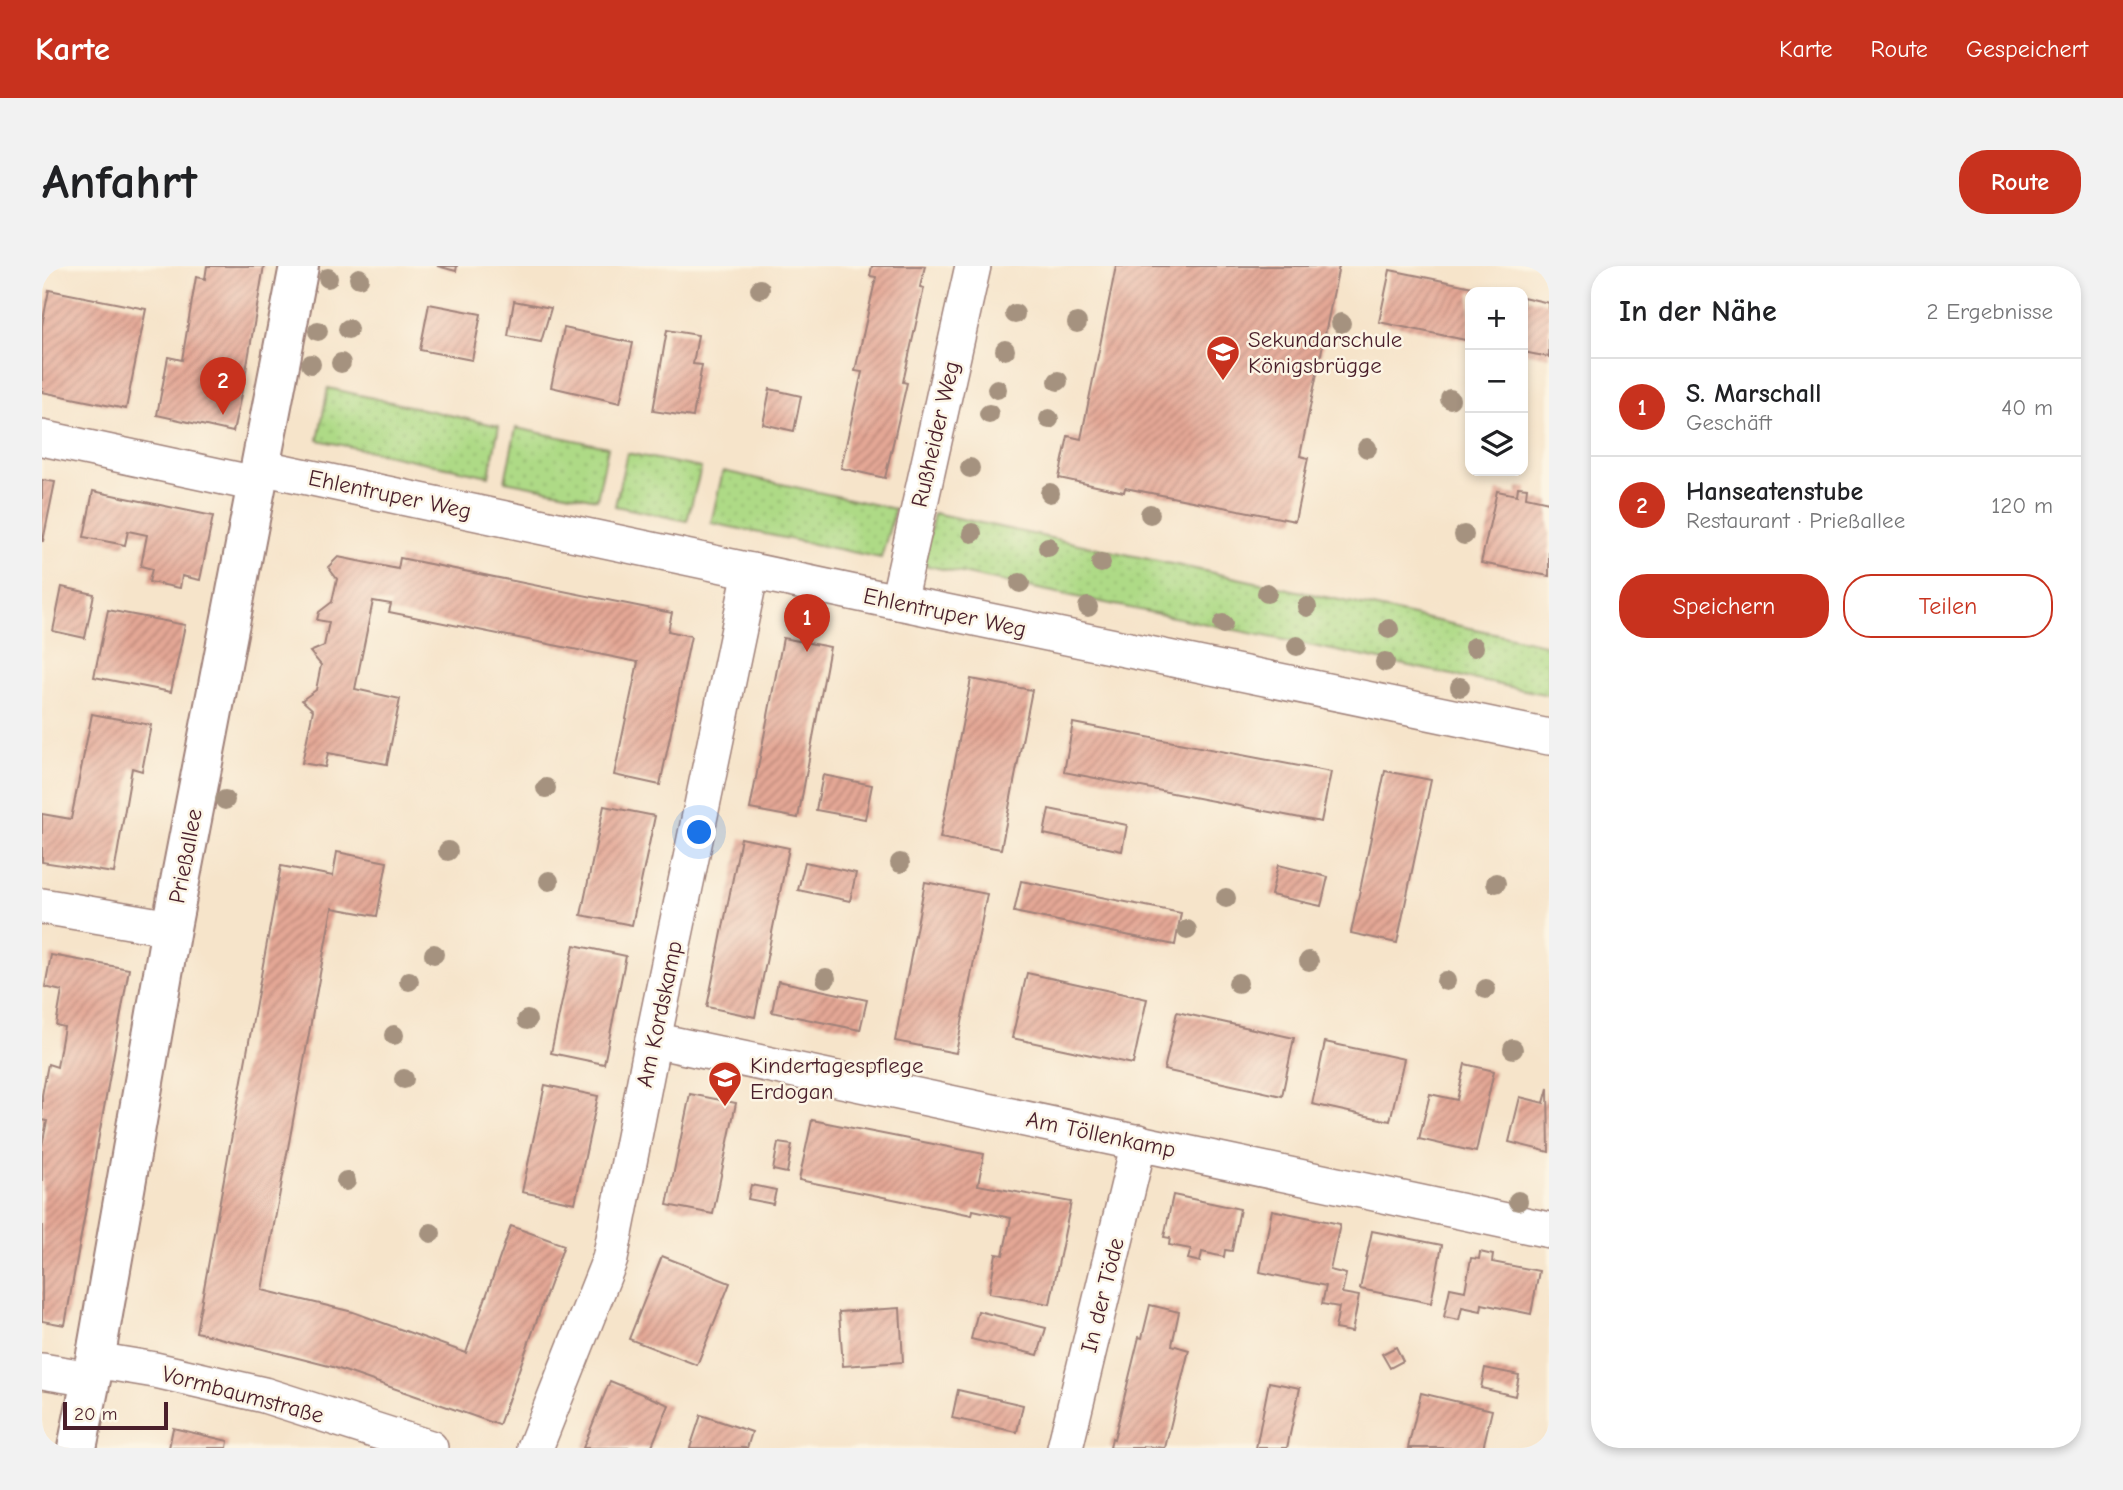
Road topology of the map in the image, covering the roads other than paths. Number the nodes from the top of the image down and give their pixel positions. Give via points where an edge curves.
1 (299, 266) edge
2 (973, 266) edge
3 (42, 438) edge
4 (258, 475) junction
5 (751, 571) junction
6 (898, 602) junction
7 (1549, 737) edge
8 (42, 906) edge
9 (171, 928) junction
10 (653, 1040) junction
11 (1139, 1142) junction
12 (1549, 1230) edge
13 (93, 1369) junction
14 (42, 1371) edge
15 (77, 1448) edge
16 (430, 1448) edge
17 (535, 1448) edge
18 (1065, 1448) edge

1 - 4 street, Prießallee
2 - 6 street, Rußheider Weg
3 - 4 street, Ehlentruper Weg
4 - 5 street, Ehlentruper Weg
4 - 9 street, Prießallee
5 - 6 street, Ehlentruper Weg
5 - 10 street, Am Kordskamp
6 - 7 street, Ehlentruper Weg
8 - 9 street
9 - 13 street, Prießallee
10 - 11 street, Am Töllenkamp
10 - 17 street, Am Kordskamp via 610,1259
11 - 12 street, Am Töllenkamp
11 - 18 street, In der Töde
13 - 14 street, Vormbaumstraße
13 - 15 street, Prießallee
13 - 16 street, Vormbaumstraße via 155,1370 264,1395

